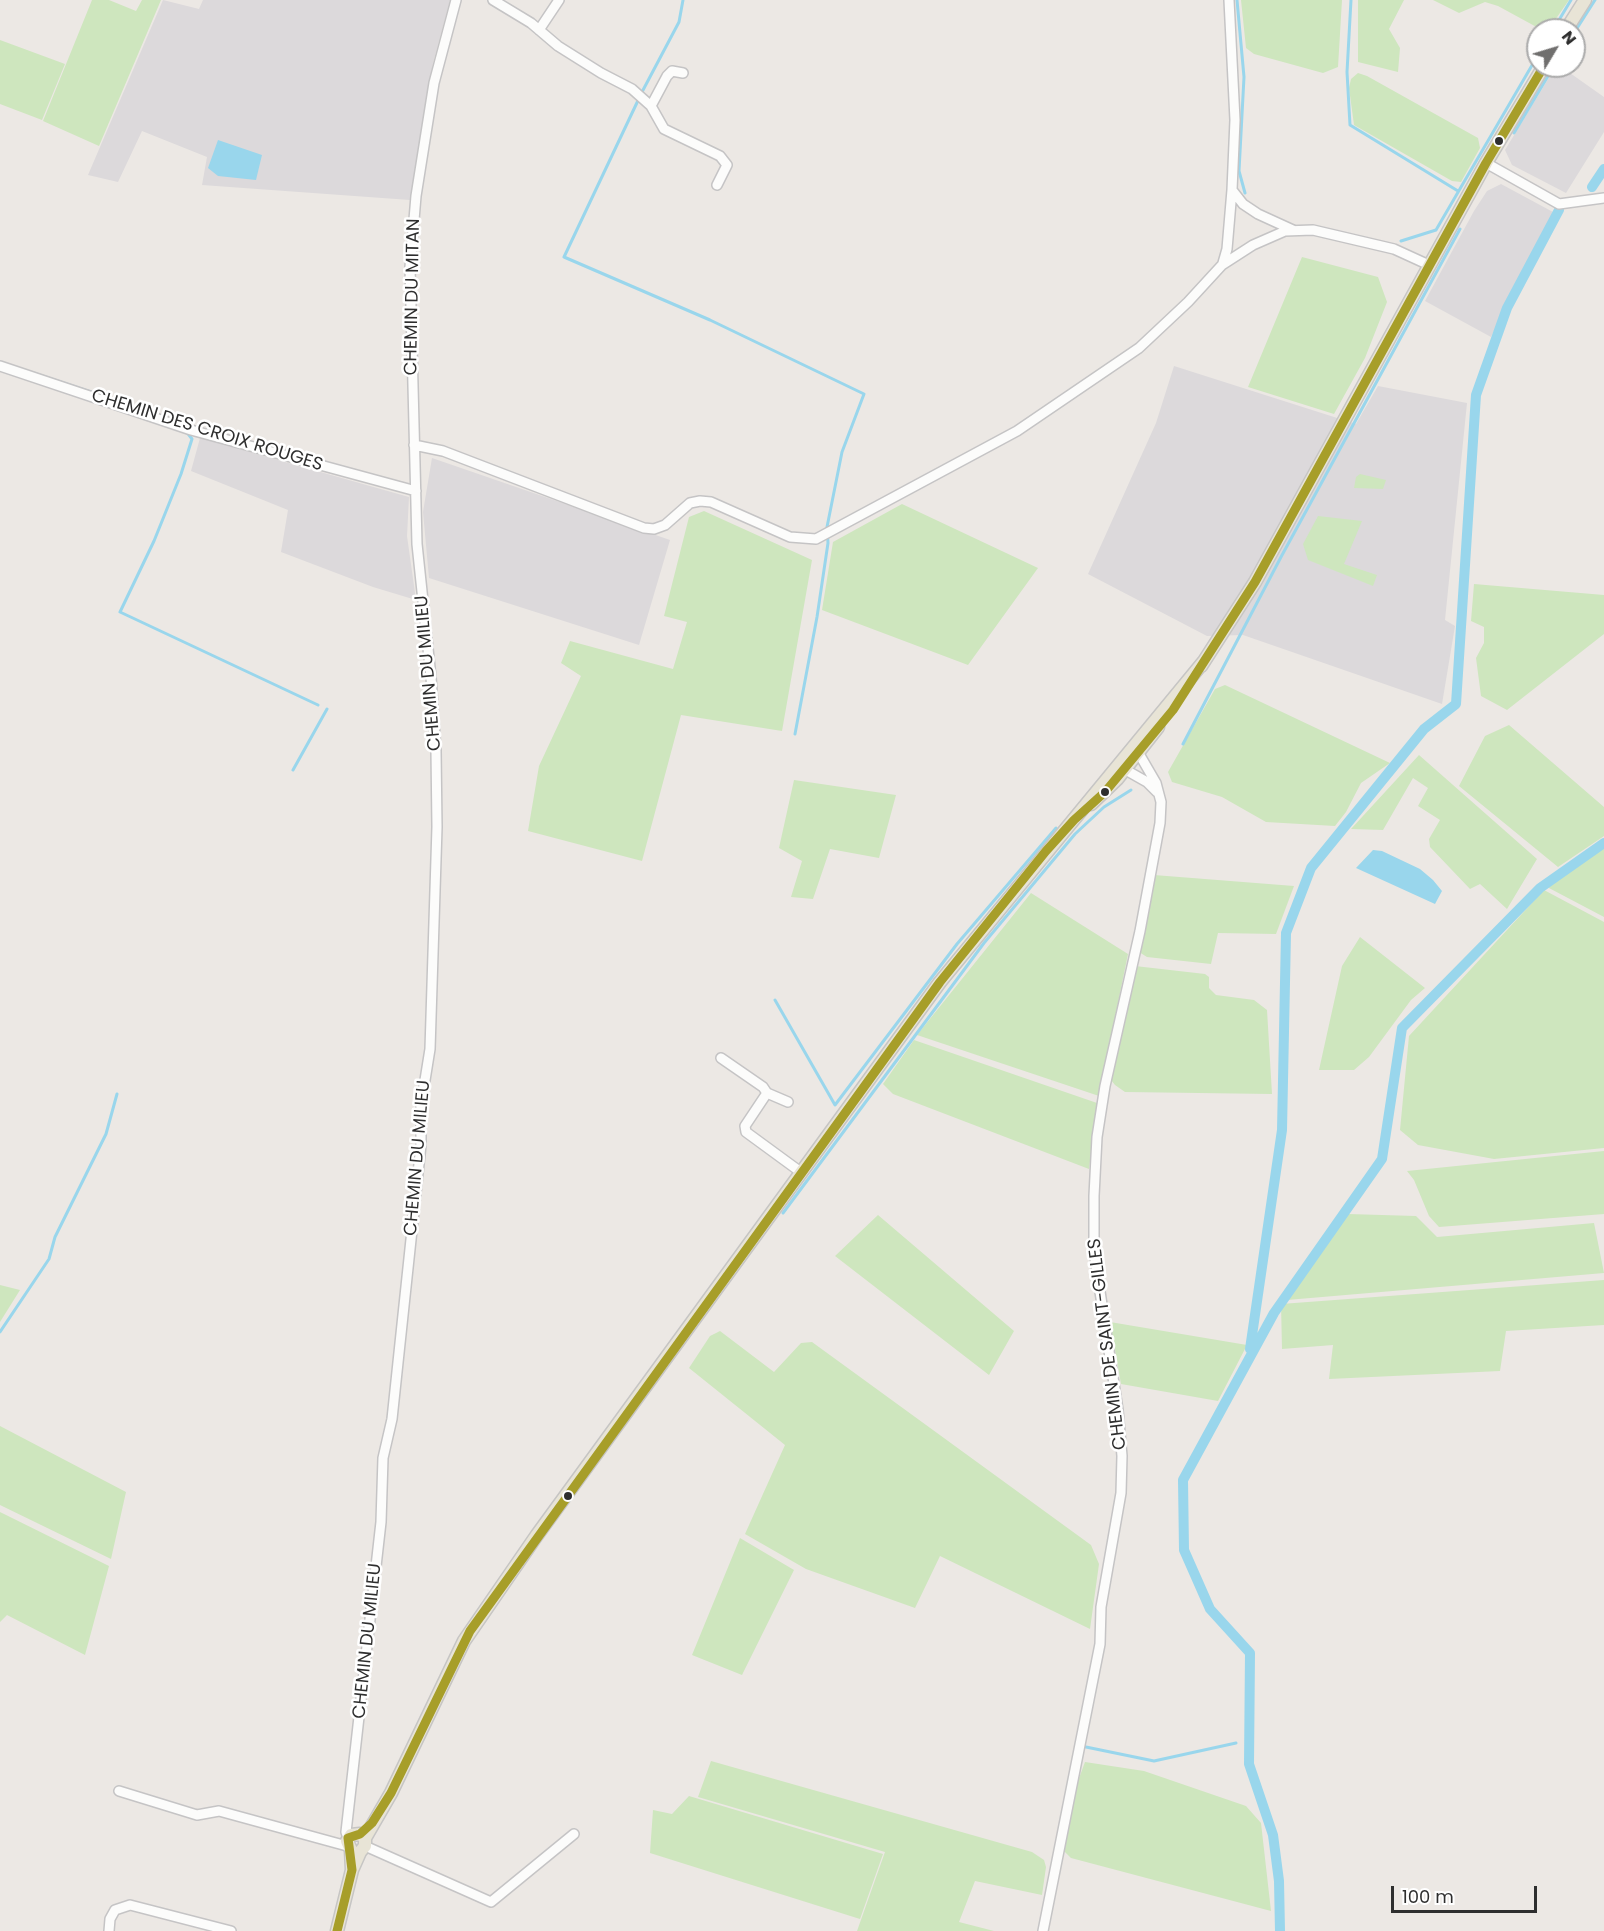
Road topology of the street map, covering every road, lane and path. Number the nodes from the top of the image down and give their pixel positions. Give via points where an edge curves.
1 (456, 0) edge
2 (493, 0) edge
3 (559, 0) edge
4 (1229, 0) edge
5 (1584, 0) edge
6 (1573, 18) edge
7 (539, 30) junction
8 (683, 73) dead end
9 (1537, 78) edge
10 (651, 106) junction
11 (1486, 163) junction
12 (717, 185) dead end
13 (1232, 190) junction
14 (1604, 198) edge
15 (1293, 230) junction
16 (1222, 265) junction
17 (1429, 265) junction
18 (0, 366) edge
19 (414, 445) junction
20 (416, 491) junction
21 (1205, 660) junction
22 (1163, 710) junction
23 (1136, 752) junction
24 (1122, 765) junction
25 (1157, 792) junction
26 (721, 1058) dead end
27 (767, 1094) junction
28 (788, 1102) dead end
29 (802, 1173) junction
30 (119, 1791) dead end
31 (574, 1834) dead end
32 (355, 1840) junction
33 (109, 1931) edge
34 (231, 1931) edge
35 (337, 1931) edge
36 (1043, 1931) edge

1 - 19 street, CHEMIN DU MITAN via 436,75 411,235 409,326
2 - 7 street
3 - 7 street
4 - 13 street via 1235,120
5 - 6 main road
7 - 10 street via 558,46 619,77
8 - 10 street via 672,71 667,75
9 - 11 main road
10 - 12 street via 664,129 720,156 727,165
11 - 14 street via 1559,204
11 - 17 main road
13 - 15 street via 1258,214
13 - 16 street
15 - 16 street via 1241,250
15 - 17 street via 1312,230 1394,249
16 - 19 street via 1139,348 1017,431 816,539 790,537 711,502 700,501 690,503 665,525 644,528 443,451
17 - 21 main road via 1255,582
18 - 20 street, CHEMIN DES CROIX ROUGES via 192,430
19 - 20 street, CHEMIN DU MITAN
20 - 32 street, CHEMIN DU MILIEU via 417,550 436,751 430,1049 393,1406 383,1458
21 - 22 main road
21 - 23 main road via 1173,710
22 - 23 street via 1159,722
22 - 24 main road
23 - 24 main road
23 - 25 street, CHEMIN DE SAINT-GILLES via 1156,783
24 - 25 street
24 - 29 main road via 946,974
25 - 36 street, CHEMIN DE SAINT-GILLES via 1161,802 1160,823 1105,1086 1094,1178 1094,1252 1117,1398 1121,1493 1101,1607 1095,1671
26 - 27 street via 763,1087
27 - 28 street
27 - 29 street via 745,1126 746,1132
29 - 32 main road via 470,1631 391,1793 372,1823
30 - 32 street via 197,1815 219,1811
31 - 32 street via 491,1902
32 - 35 main road
33 - 34 street via 116,1910 130,1905

